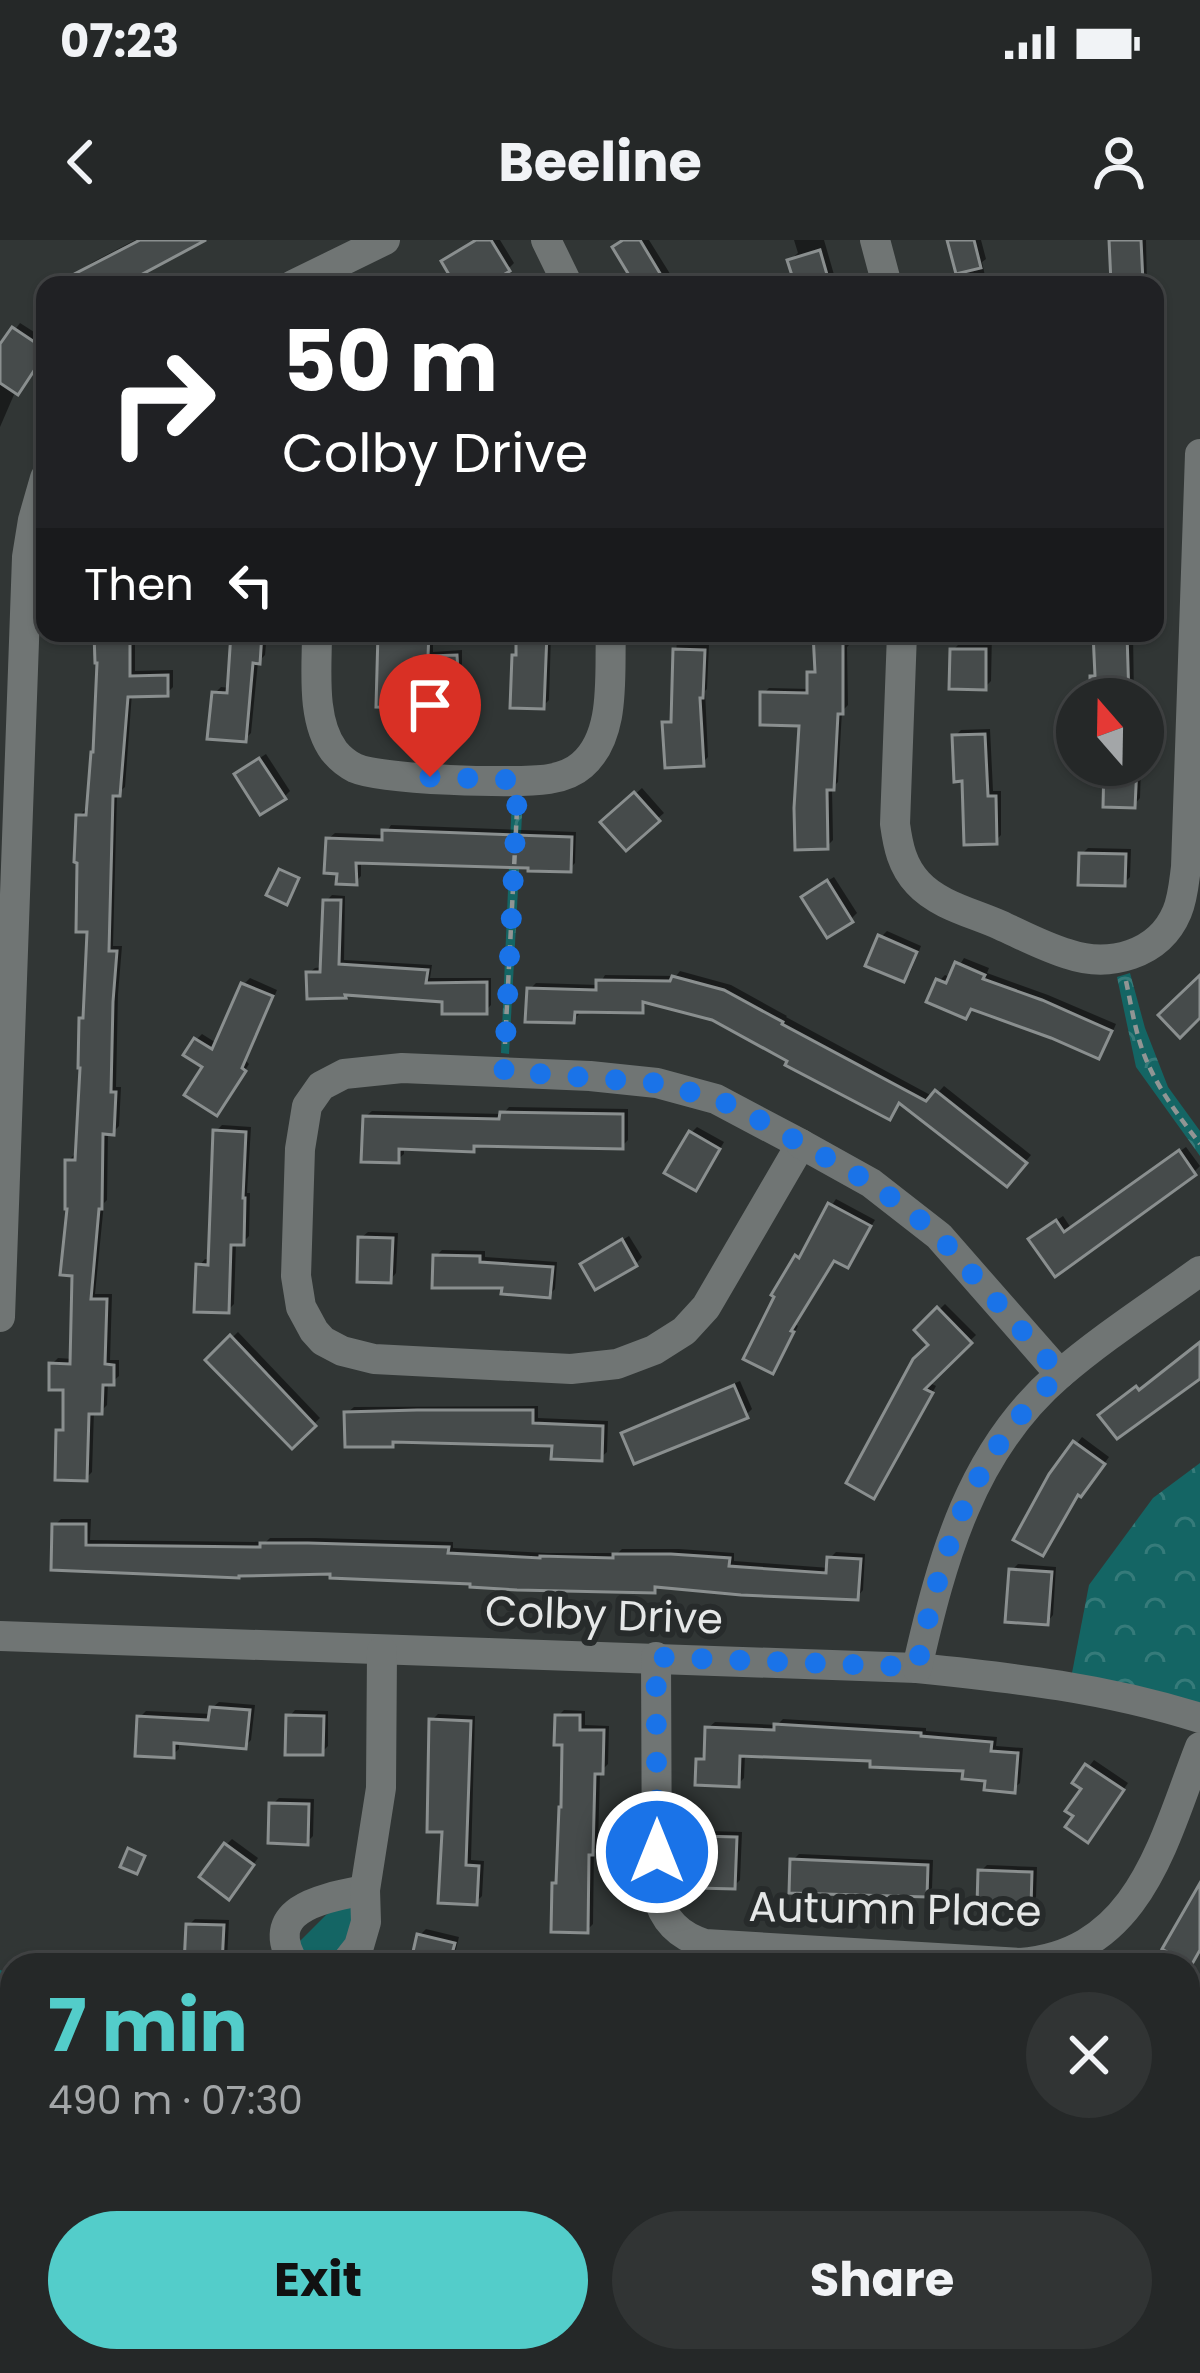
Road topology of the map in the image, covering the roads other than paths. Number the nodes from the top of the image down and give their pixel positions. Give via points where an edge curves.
1 (385, 240) edge
2 (546, 240) edge
3 (875, 240) edge
4 (311, 276) edge
5 (564, 276) edge
6 (885, 276) edge
7 (1200, 454) edge
8 (36, 507) edge
9 (316, 642) edge
10 (610, 642) edge
11 (902, 642) edge
12 (801, 1144) junction
13 (1200, 1271) edge
14 (0, 1317) edge
15 (1060, 1374) junction
16 (0, 1636) edge
17 (382, 1651) junction
18 (656, 1657) junction
19 (917, 1667) junction
20 (1200, 1718) edge
21 (1200, 1747) edge
22 (365, 1890) junction
23 (290, 1953) edge
24 (353, 1953) edge
25 (854, 1953) edge
26 (1066, 1953) edge

1 - 4 street
2 - 5 street
3 - 6 street
7 - 11 street via 1186,867 1175,917 1145,949 1104,961 1070,955 929,894 908,871 895,824
8 - 14 street via 27,557
9 - 10 street via 323,727 345,761 391,775 518,780 570,774 590,758 606,715
12 - 12 street via 706,1307 684,1331 637,1358 550,1370 374,1359 323,1341 301,1307 303,1120 312,1097 333,1079 403,1068 624,1079 740,1109
12 - 15 street via 871,1183 939,1236
13 - 15 street
15 - 19 street via 999,1441 967,1498
16 - 17 street, Colby Drive
17 - 18 street, Colby Drive
17 - 22 street via 381,1788
18 - 19 street, Colby Drive
18 - 25 street, Autumn Place via 657,1894 671,1925 705,1944
19 - 20 street, Colby Drive via 1060,1684
21 - 26 street, Autumn Place via 1137,1894 1115,1923
22 - 23 street via 307,1903 287,1930
22 - 24 street via 366,1922

